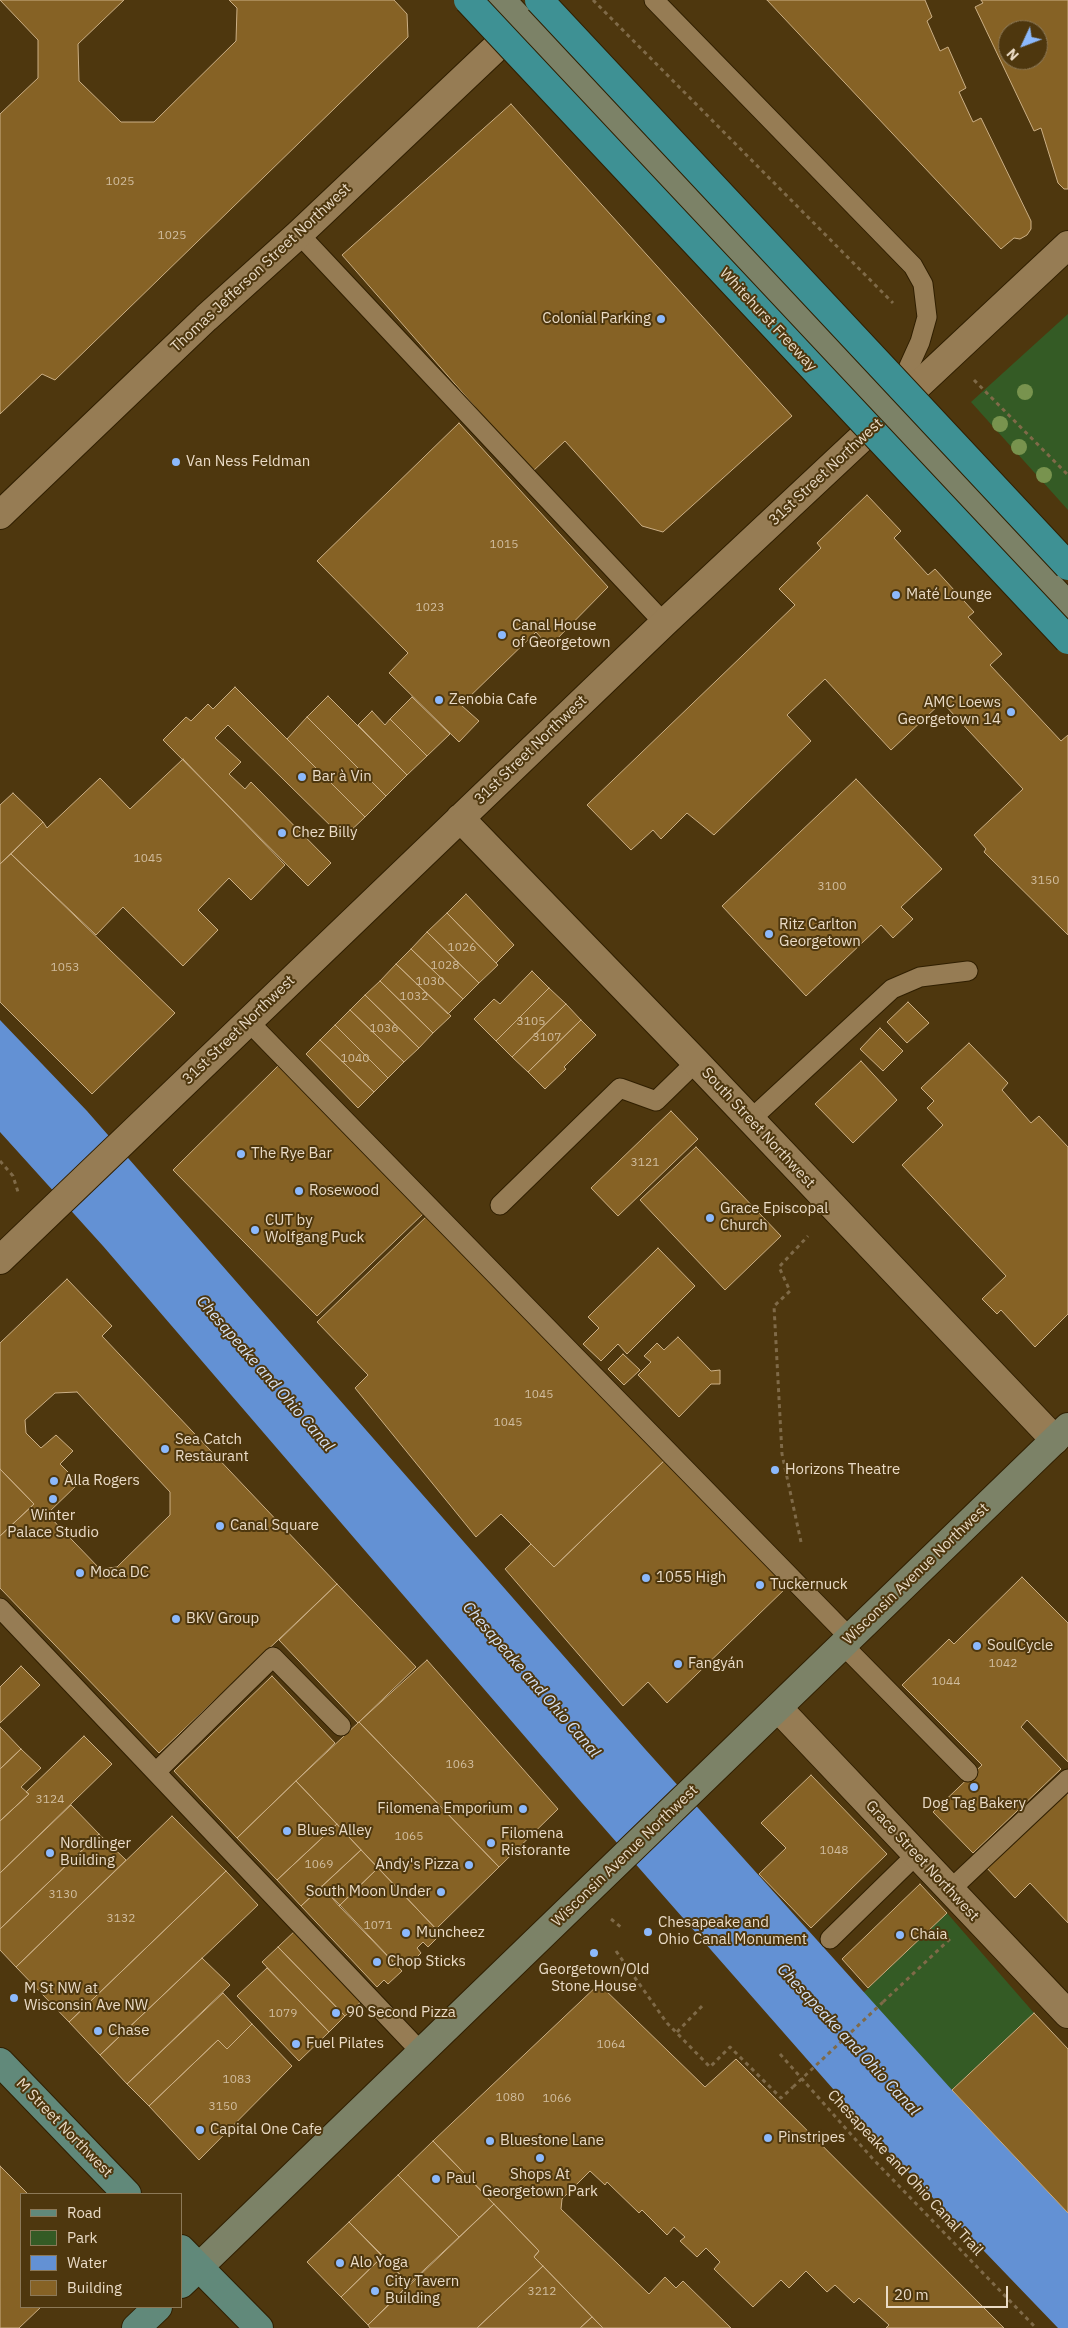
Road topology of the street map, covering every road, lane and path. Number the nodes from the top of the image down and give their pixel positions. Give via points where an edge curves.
1 (468, 0) edge
2 (501, 0) edge
3 (538, 0) edge
4 (594, 0) edge
5 (654, 0) edge
6 (523, 23) junction
7 (299, 234) junction
8 (1068, 245) edge
9 (922, 333) junction
10 (947, 358) junction
11 (888, 414) junction
12 (1068, 475) edge
13 (0, 515) edge
14 (1068, 566) edge
15 (1068, 606) edge
16 (664, 623) junction
17 (1068, 640) edge
18 (460, 818) junction
19 (968, 971) dead end
20 (249, 1022) junction
21 (696, 1062) junction
22 (750, 1120) junction
23 (0, 1161) edge
24 (20, 1199) dead end
25 (500, 1205) dead end
26 (808, 1236) dead end
27 (0, 1260) edge
28 (1062, 1434) edge
29 (803, 1550) dead end
30 (0, 1608) edge
31 (847, 1641) junction
32 (778, 1708) junction
33 (341, 1726) dead end
34 (156, 1772) junction
35 (968, 1772) dead end
36 (1068, 1779) edge
37 (916, 1855) junction
38 (950, 1890) junction
39 (610, 1918) dead end
40 (622, 1928) dead end
41 (952, 1936) dead end
42 (830, 1939) dead end
43 (616, 1951) dead end
44 (704, 2004) dead end
45 (1068, 2014) edge
46 (677, 2032) junction
47 (421, 2052) junction
48 (780, 2054) dead end
49 (0, 2062) edge
50 (126, 2193) edge
51 (187, 2267) edge
52 (157, 2308) edge
53 (136, 2328) edge
54 (259, 2328) edge
55 (1036, 2328) edge

1 - 17 highway, Whitehurst Freeway, bridge
2 - 6 main road
3 - 6 lane
3 - 14 highway, bridge
4 - 9 path
5 - 9 lane via 913,266 923,284 927,317
6 - 7 street, Thomas Jefferson Street Northwest
6 - 11 main road
7 - 13 street, Thomas Jefferson Street Northwest
7 - 16 lane
8 - 10 street, 31st Street Northwest
9 - 11 lane
10 - 11 street, 31st Street Northwest
10 - 12 path via 977,383
11 - 15 main road
11 - 16 street, 31st Street Northwest
16 - 18 street, 31st Street Northwest
18 - 20 street, 31st Street Northwest
18 - 21 street, South Street Northwest
19 - 22 lane via 920,977 892,989
20 - 27 street, 31st Street Northwest
20 - 31 lane
21 - 22 street, South Street Northwest
21 - 25 lane via 656,1101 620,1088
22 - 28 street, South Street Northwest
23 - 24 path via 13,1176
26 - 29 path via 779,1267 790,1291 774,1306 782,1454
28 - 31 main road, Wisconsin Avenue Northwest
30 - 34 lane
31 - 32 main road, Wisconsin Avenue Northwest
31 - 35 lane
32 - 37 street, Grace Street Northwest
32 - 47 main road, Wisconsin Avenue Northwest
33 - 34 lane via 273,1657
34 - 47 lane
36 - 38 lane
37 - 38 street, Grace Street Northwest
37 - 42 lane
38 - 45 street, Grace Street Northwest
39 - 40 path
41 - 46 path, bridge via 781,2098 730,2047 710,2067
43 - 46 path via 667,2023
44 - 46 path
47 - 51 main road, Wisconsin Avenue Northwest
48 - 55 path, Chesapeake and Ohio Canal Trail via 872,2158
49 - 50 main road, M Street Northwest
51 - 54 main road
52 - 53 main road

